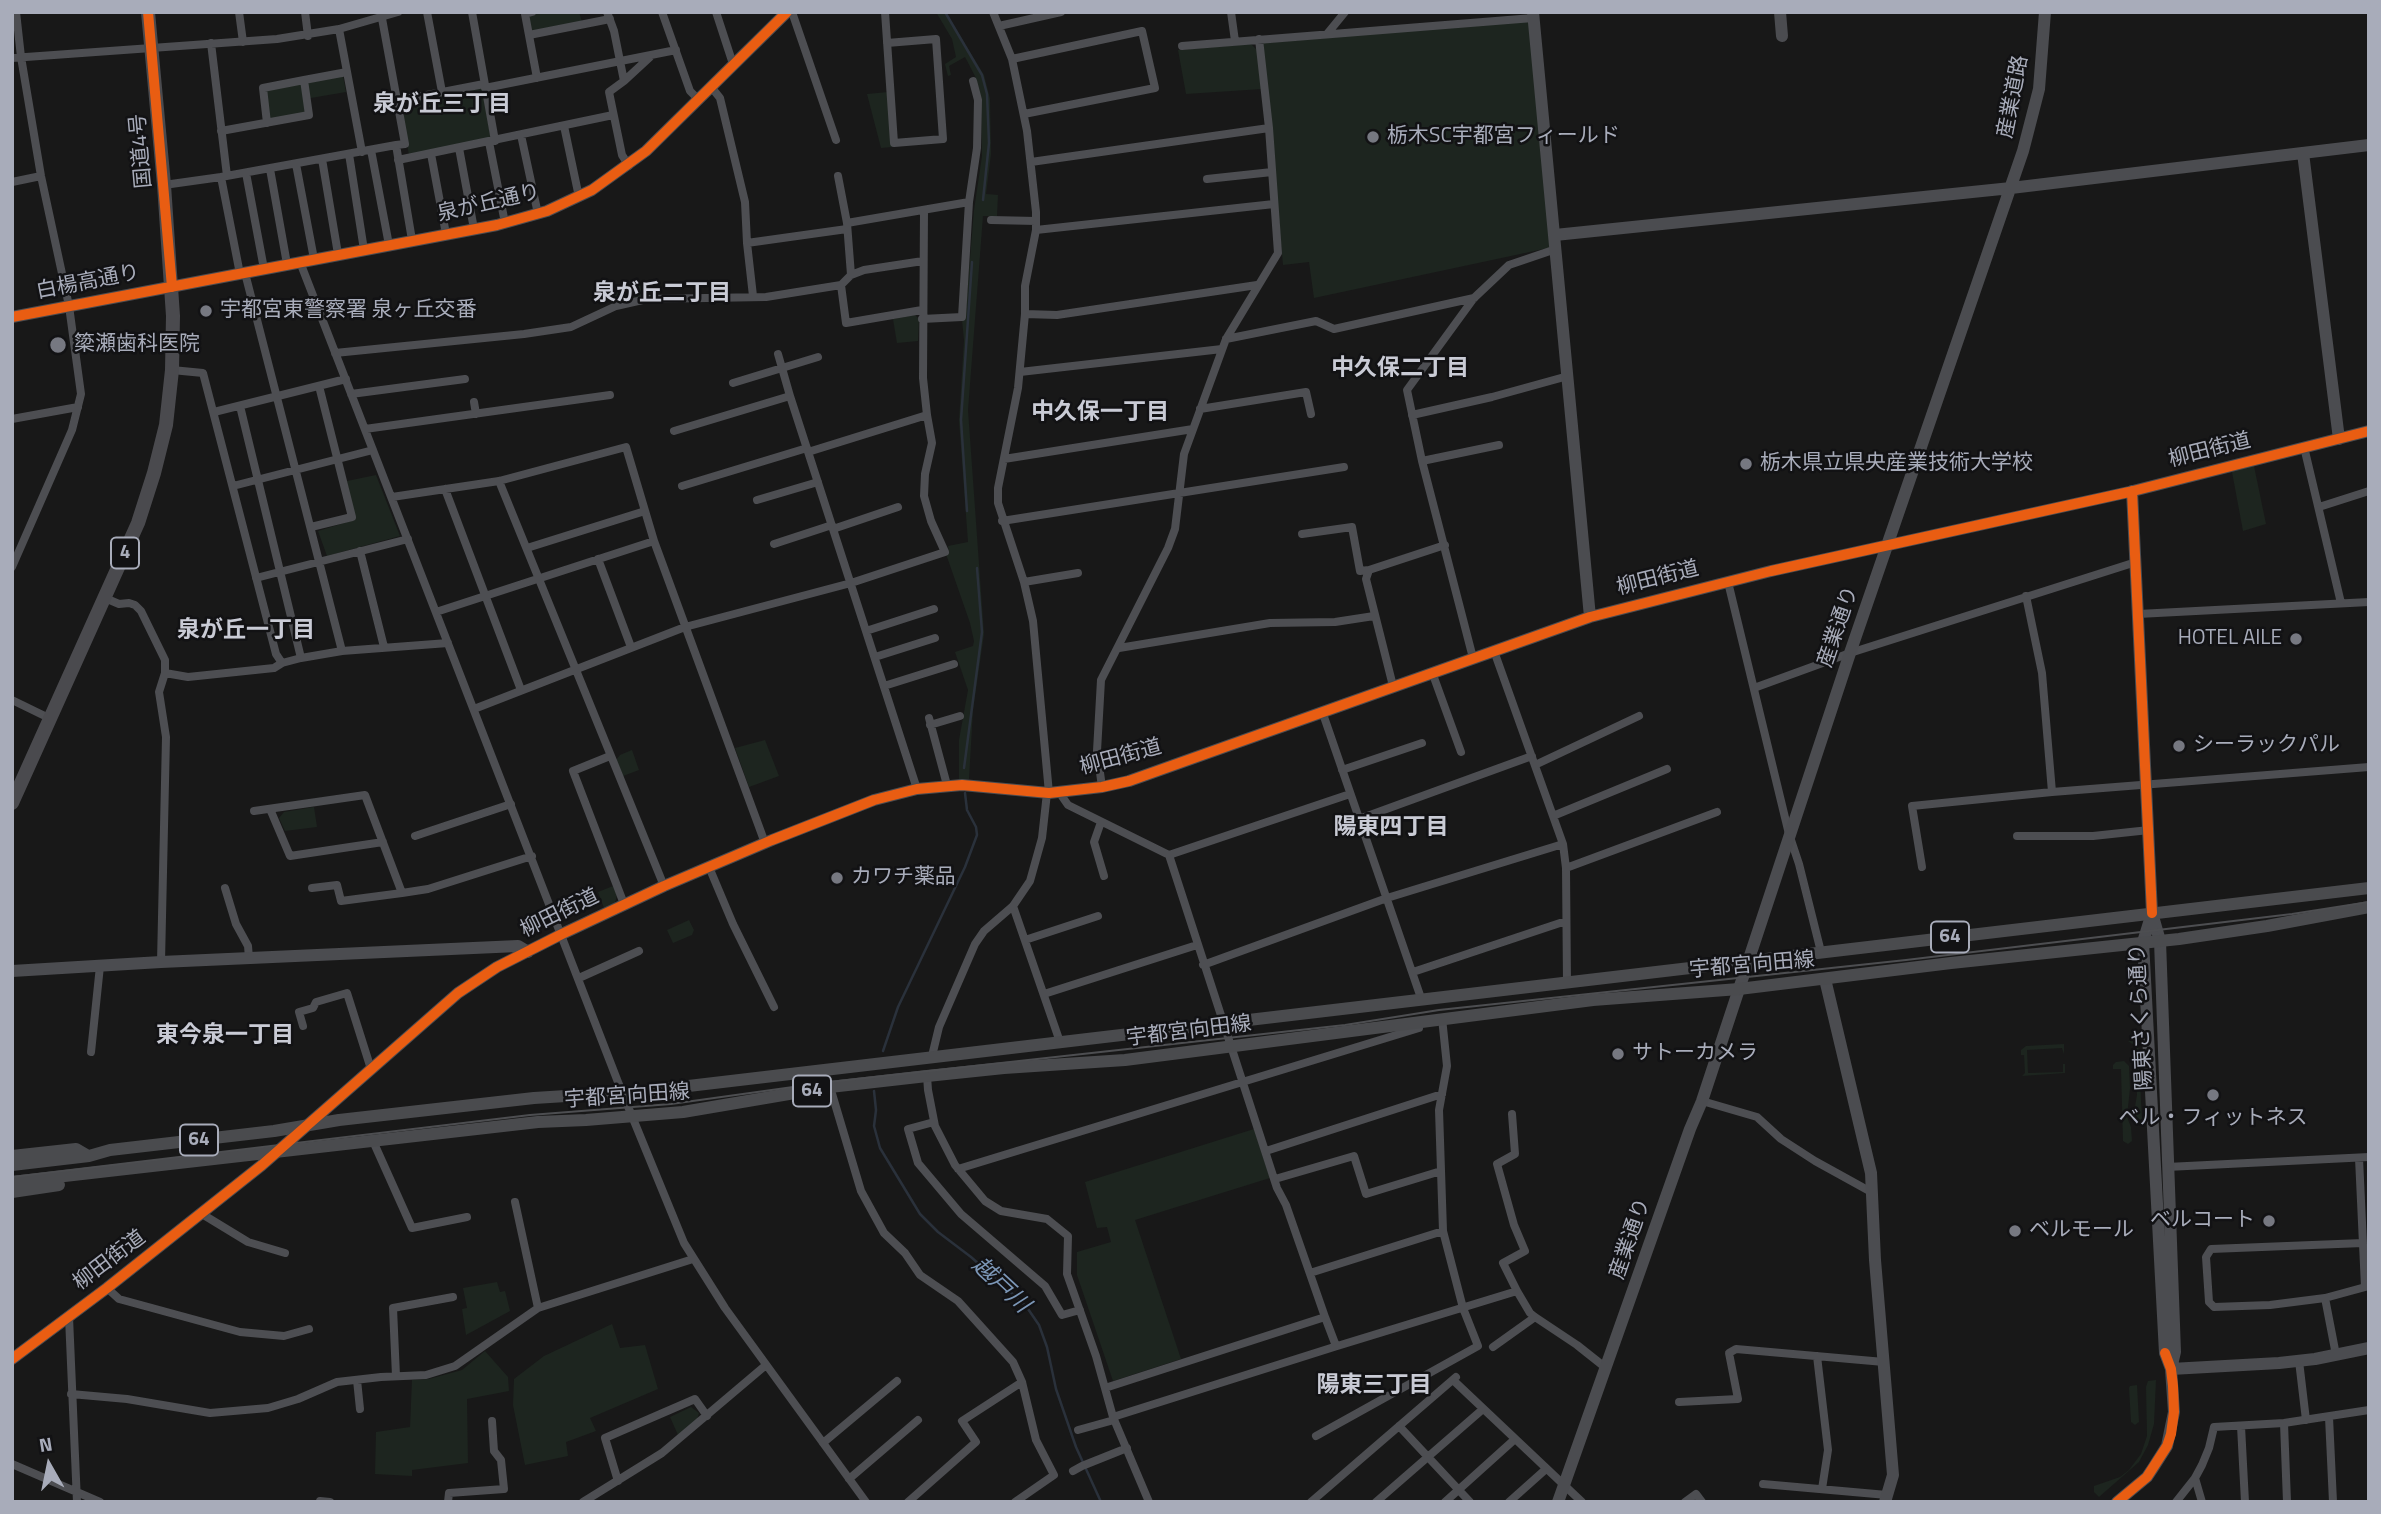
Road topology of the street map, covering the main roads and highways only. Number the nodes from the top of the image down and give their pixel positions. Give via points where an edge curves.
1 (148, 12) edge
2 (12, 803) edge
3 (2369, 888) edge
4 (2369, 908) edge
5 (12, 1156) edge
6 (89, 1156) junction
7 (12, 1166) edge
8 (117, 1171) junction
9 (12, 1182) edge
10 (12, 1192) edge

1 - 2 highway, 国道4号 / 4 via 172,287 172,370 166,425 138,523
3 - 6 main road, 宇都宮向田線 / 64 via 623,1094 534,1098
4 - 8 main road, 宇都宮向田線 / 64 via 2160,941 1739,989 1606,999 1125,1060 830,1087 712,1109 538,1122
5 - 6 main road via 76,1149
6 - 7 main road, 宇都宮向田線 / 64
8 - 9 main road, 宇都宮向田線 / 64
8 - 10 main road

